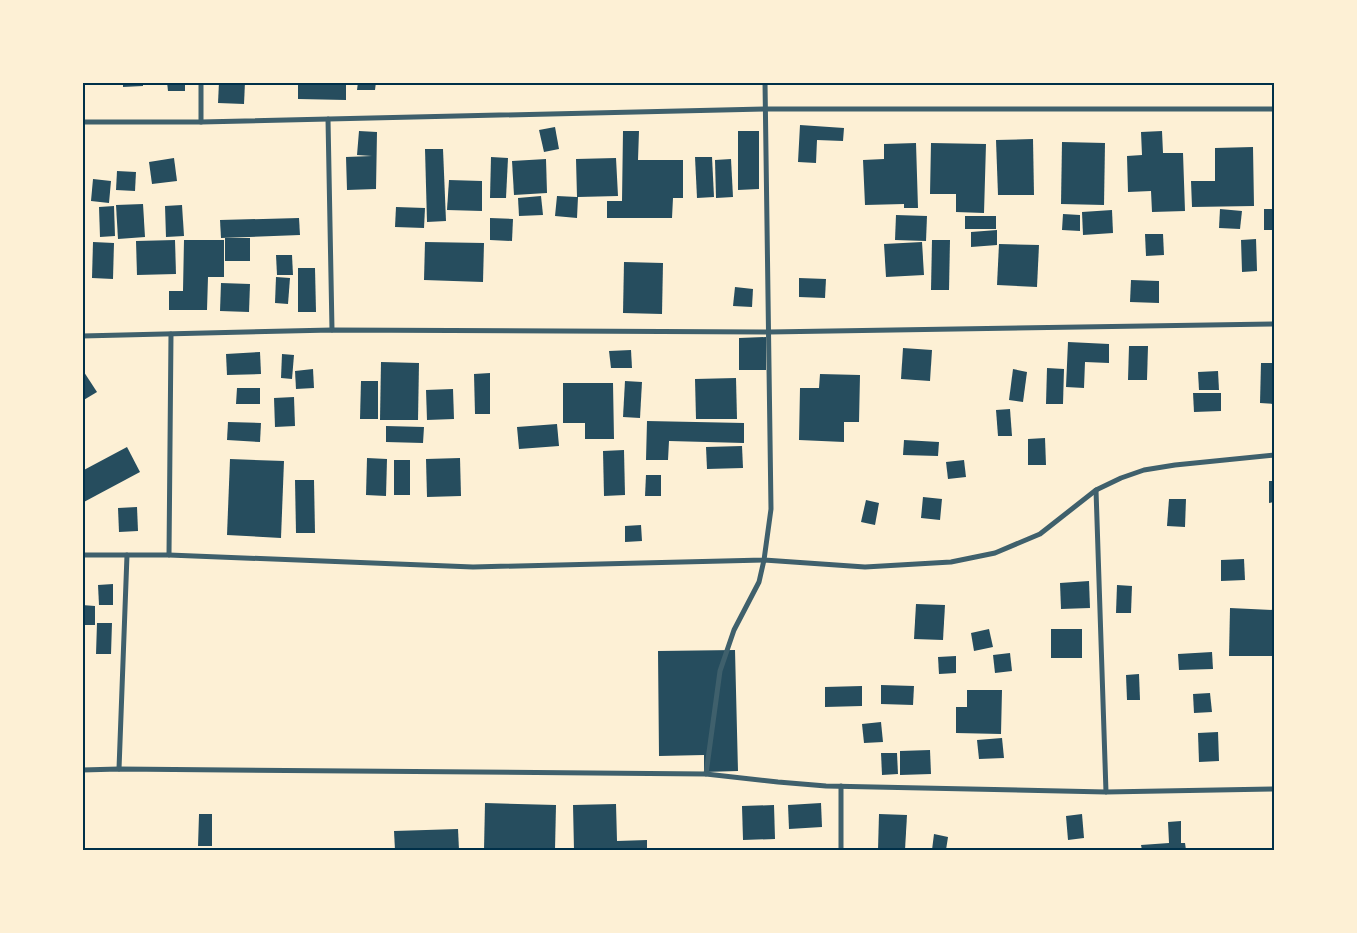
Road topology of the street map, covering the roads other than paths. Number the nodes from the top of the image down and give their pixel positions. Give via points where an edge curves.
1 (201, 82) edge
2 (765, 82) edge
3 (764, 109) junction
4 (1274, 109) edge
5 (328, 119) junction
6 (82, 122) edge
7 (201, 122) junction
8 (1274, 324) edge
9 (332, 330) junction
10 (769, 332) junction
11 (171, 334) junction
12 (82, 336) edge
13 (1274, 456) edge
14 (1096, 490) junction
15 (169, 555) junction
16 (82, 556) edge
17 (127, 556) junction
18 (764, 560) junction
19 (119, 769) junction
20 (82, 770) edge
21 (706, 774) junction
22 (841, 786) junction
23 (1274, 789) edge
24 (1106, 792) junction
25 (841, 850) edge

1 - 7 street
2 - 3 street
3 - 4 street
3 - 5 street
3 - 10 street
5 - 7 street
5 - 9 street
6 - 7 street
8 - 10 street
9 - 10 street
9 - 11 street
10 - 18 street via 770,509
11 - 12 street
11 - 15 street
13 - 14 street via 1144,470
14 - 18 street via 1040,534 995,553 951,562 865,567
14 - 24 street
15 - 17 street
15 - 18 street via 473,567
16 - 17 street
17 - 19 street
18 - 21 street via 759,582 734,630 720,671
19 - 20 street
19 - 21 street
21 - 22 street
22 - 24 street
22 - 25 street
23 - 24 street

